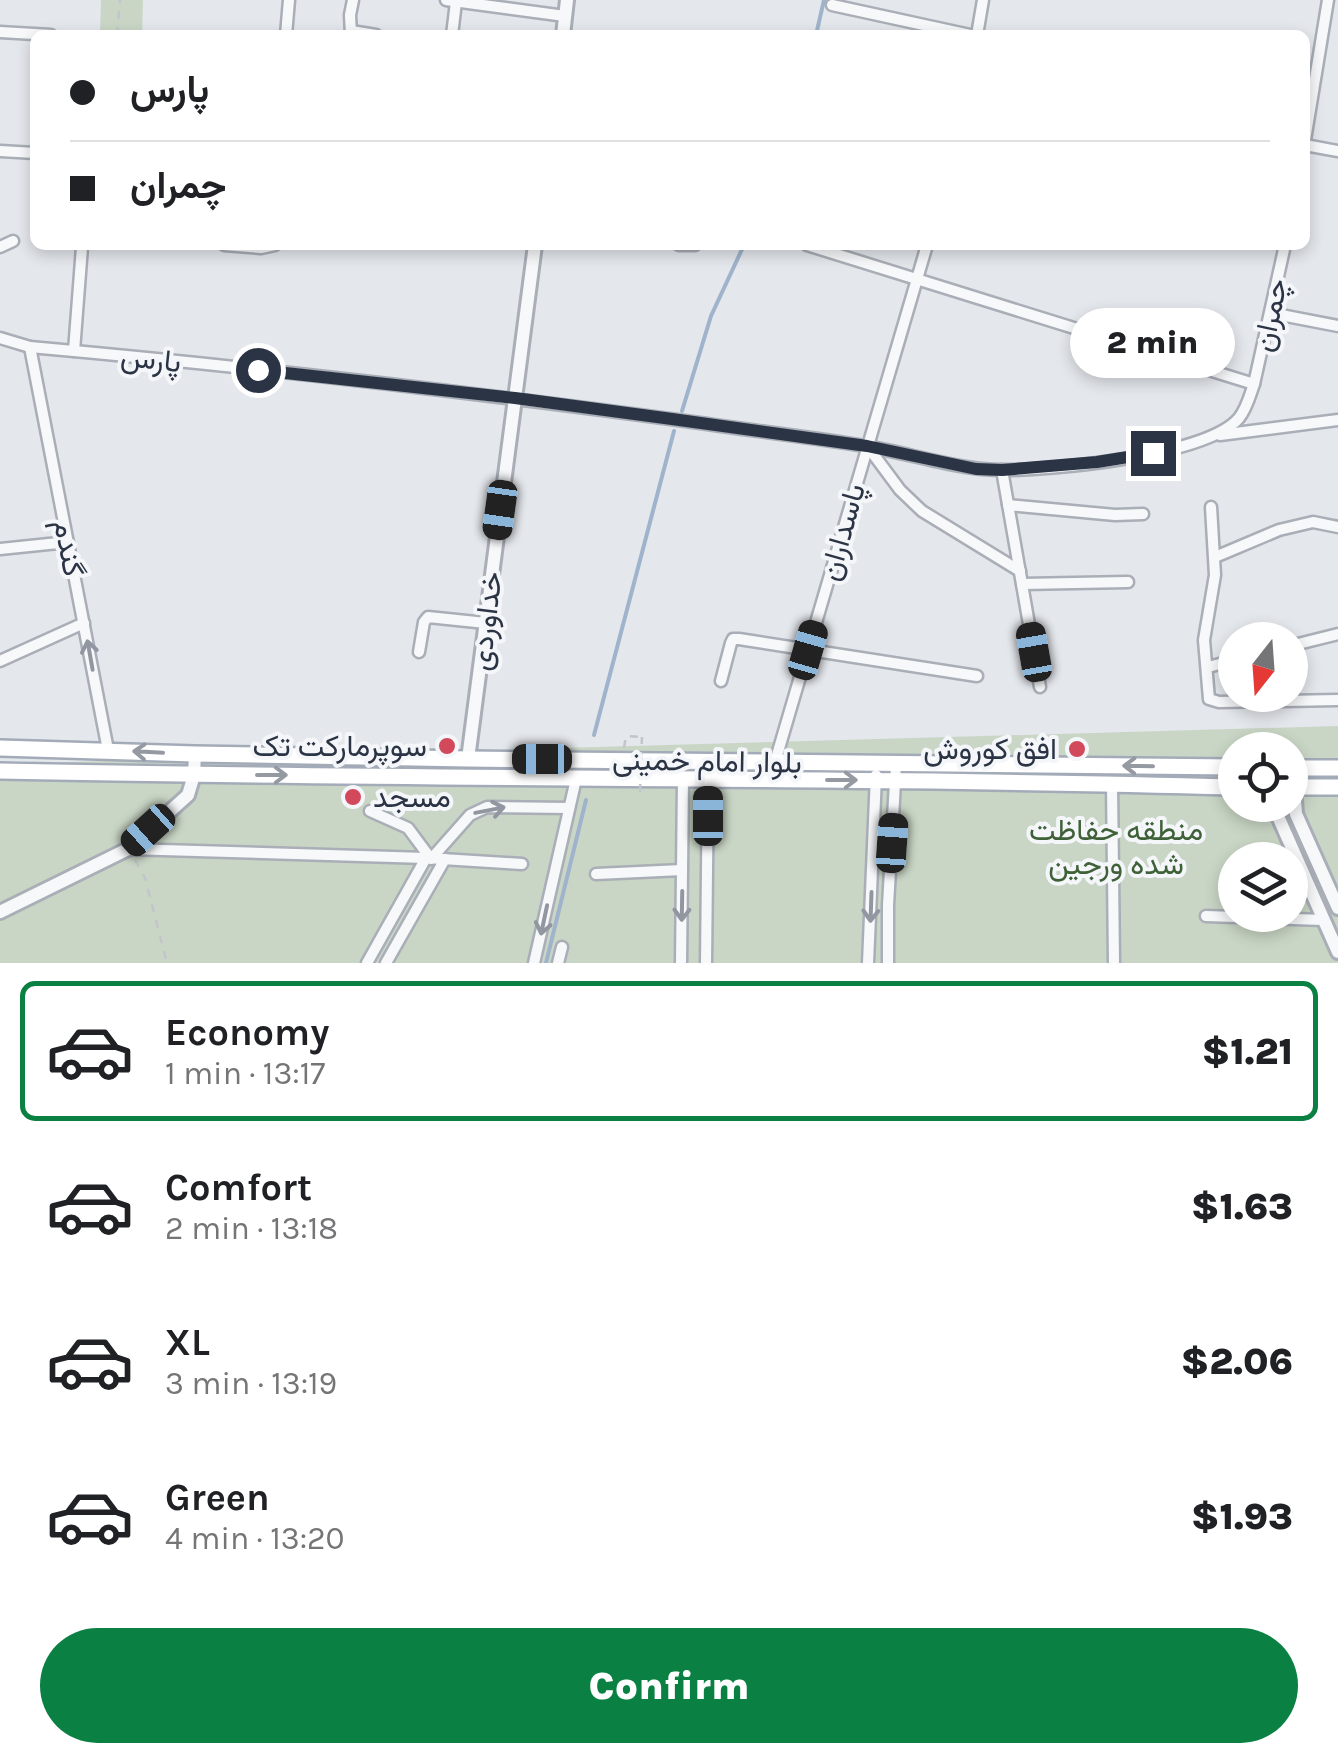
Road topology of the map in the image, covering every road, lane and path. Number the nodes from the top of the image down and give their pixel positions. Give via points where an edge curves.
1 (120, 0) edge
2 (289, 0) edge
3 (352, 0) edge
4 (567, 0) edge
5 (984, 0) edge
6 (1328, 0) edge
7 (451, 1) edge
8 (832, 4) dead end
9 (565, 16) junction
10 (117, 30) edge
11 (286, 30) edge
12 (351, 30) edge
13 (452, 30) edge
14 (563, 30) edge
15 (951, 30) edge
16 (975, 30) edge
17 (0, 32) edge
18 (30, 34) edge
19 (1310, 89) edge
20 (1310, 143) edge
21 (1338, 151) edge
22 (0, 152) edge
23 (30, 153) edge
24 (13, 241) dead end
25 (0, 248) edge
26 (82, 250) edge
27 (534, 250) edge
28 (823, 250) edge
29 (926, 250) edge
30 (1284, 250) edge
31 (918, 279) junction
32 (1271, 313) junction
33 (1338, 326) edge
34 (0, 338) edge
35 (30, 346) junction
36 (74, 350) junction
37 (1254, 384) junction
38 (515, 398) junction
39 (1338, 420) edge
40 (1215, 436) junction
41 (867, 446) junction
42 (1002, 470) junction
43 (1008, 505) junction
44 (1211, 507) dead end
45 (1143, 514) dead end
46 (1338, 527) edge
47 (68, 542) junction
48 (0, 549) edge
49 (1215, 558) junction
50 (1020, 570) junction
51 (1128, 582) dead end
52 (1022, 584) junction
53 (84, 623) junction
54 (486, 623) junction
55 (1338, 634) edge
56 (1308, 642) edge
57 (808, 650) junction
58 (419, 652) dead end
59 (0, 661) edge
60 (1218, 664) edge
61 (1208, 667) junction
62 (977, 676) dead end
63 (721, 681) dead end
64 (1040, 687) dead end
65 (1338, 700) edge
66 (626, 736) dead end
67 (0, 748) edge
68 (108, 750) junction
69 (195, 754) junction
70 (468, 759) junction
71 (775, 762) junction
72 (1218, 767) edge
73 (1308, 768) edge
74 (1338, 768) edge
75 (0, 771) edge
76 (876, 772) junction
77 (896, 773) junction
78 (194, 775) junction
79 (576, 779) junction
80 (683, 779) junction
81 (708, 779) junction
82 (1112, 784) junction
83 (1218, 786) edge
84 (1338, 787) edge
85 (1308, 788) edge
86 (640, 792) dead end
87 (568, 808) junction
88 (370, 810) dead end
89 (1281, 822) edge
90 (1300, 822) edge
91 (128, 848) junction
92 (428, 858) junction
93 (444, 860) junction
94 (522, 864) dead end
95 (682, 870) junction
96 (1070, 873) dead end
97 (596, 874) dead end
98 (1113, 874) junction
99 (1338, 908) edge
100 (0, 912) edge
101 (1206, 916) dead end
102 (1324, 920) junction
103 (562, 947) dead end
104 (1338, 952) edge
105 (166, 963) edge
106 (366, 963) edge
107 (386, 963) edge
108 (534, 963) edge
109 (558, 963) edge
110 (681, 963) edge
111 (706, 963) edge
112 (868, 963) edge
113 (888, 963) edge
114 (1114, 963) edge

1 - 10 path
2 - 11 street
3 - 12 street
4 - 9 street
5 - 16 street
6 - 19 street
7 - 9 street
7 - 13 street
8 - 15 street
9 - 14 street
17 - 18 street
20 - 21 street
22 - 23 street
24 - 25 street
26 - 36 street
27 - 38 street, خداوردی
28 - 31 street
29 - 31 street, پاسداران
30 - 32 street, چمران
31 - 37 street
31 - 41 street, پاسداران
32 - 33 street
32 - 37 street, چمران
34 - 35 street, پارس
35 - 36 street, پارس
35 - 47 street, گندم
36 - 38 street, پارس
37 - 40 street, چمران via 1238,420
38 - 41 street, پارس
38 - 54 street, خداوردی
39 - 40 street
40 - 42 street via 1097,462
41 - 42 street
41 - 50 street via 922,511
41 - 57 street, پاسداران
42 - 43 street
43 - 45 street
43 - 50 street
44 - 49 street
46 - 49 street via 1313,522 1279,530
47 - 48 street
47 - 53 street, گندم
49 - 61 street via 1204,640
50 - 52 street
51 - 52 street
52 - 64 street
53 - 59 street
68 -> 53 street, گندم
54 - 58 street via 428,617
54 - 70 street, خداوردی
55 - 56 street
57 - 62 street
57 - 63 street via 733,639
57 - 71 street, پاسداران
60 - 61 street
61 - 65 street via 1209,699 1219,702
66 - 86 path, bridge via 642,737
67 - 68 main road, بلوار امام خمینی
69 -> 68 main road, بلوار امام خمینی
69 - 70 main road, بلوار امام خمینی
69 - 78 street
70 - 71 main road, بلوار امام خمینی
71 - 76 main road, بلوار امام خمینی
72 -> 77 main road, بلوار امام خمینی
73 - 74 main road
75 - 78 main road, بلوار امام خمینی
76 - 77 main road, بلوار امام خمینی
81 -> 76 main road, بلوار امام خمینی
76 -> 112 street
77 - 82 main road, بلوار امام خمینی
77 - 113 street
78 -> 79 main road, بلوار امام خمینی
78 - 91 street via 188,794
79 - 80 main road, بلوار امام خمینی
79 - 87 street
80 - 81 main road, بلوار امام خمینی
80 - 95 street
81 - 111 street
82 - 83 main road, بلوار امام خمینی
82 - 98 street
84 - 85 main road
92 -> 87 street via 470,815 487,807
87 -> 108 street
88 - 92 street via 408,828
89 - 102 street
90 - 99 street
91 - 92 street
91 - 100 street
91 - 105 path via 145,878
92 - 93 street
92 - 106 street
93 - 94 street
93 - 107 street
95 - 97 street
95 -> 110 street
96 - 98 path
98 - 114 street
101 - 102 street
102 - 104 street
103 - 109 street

